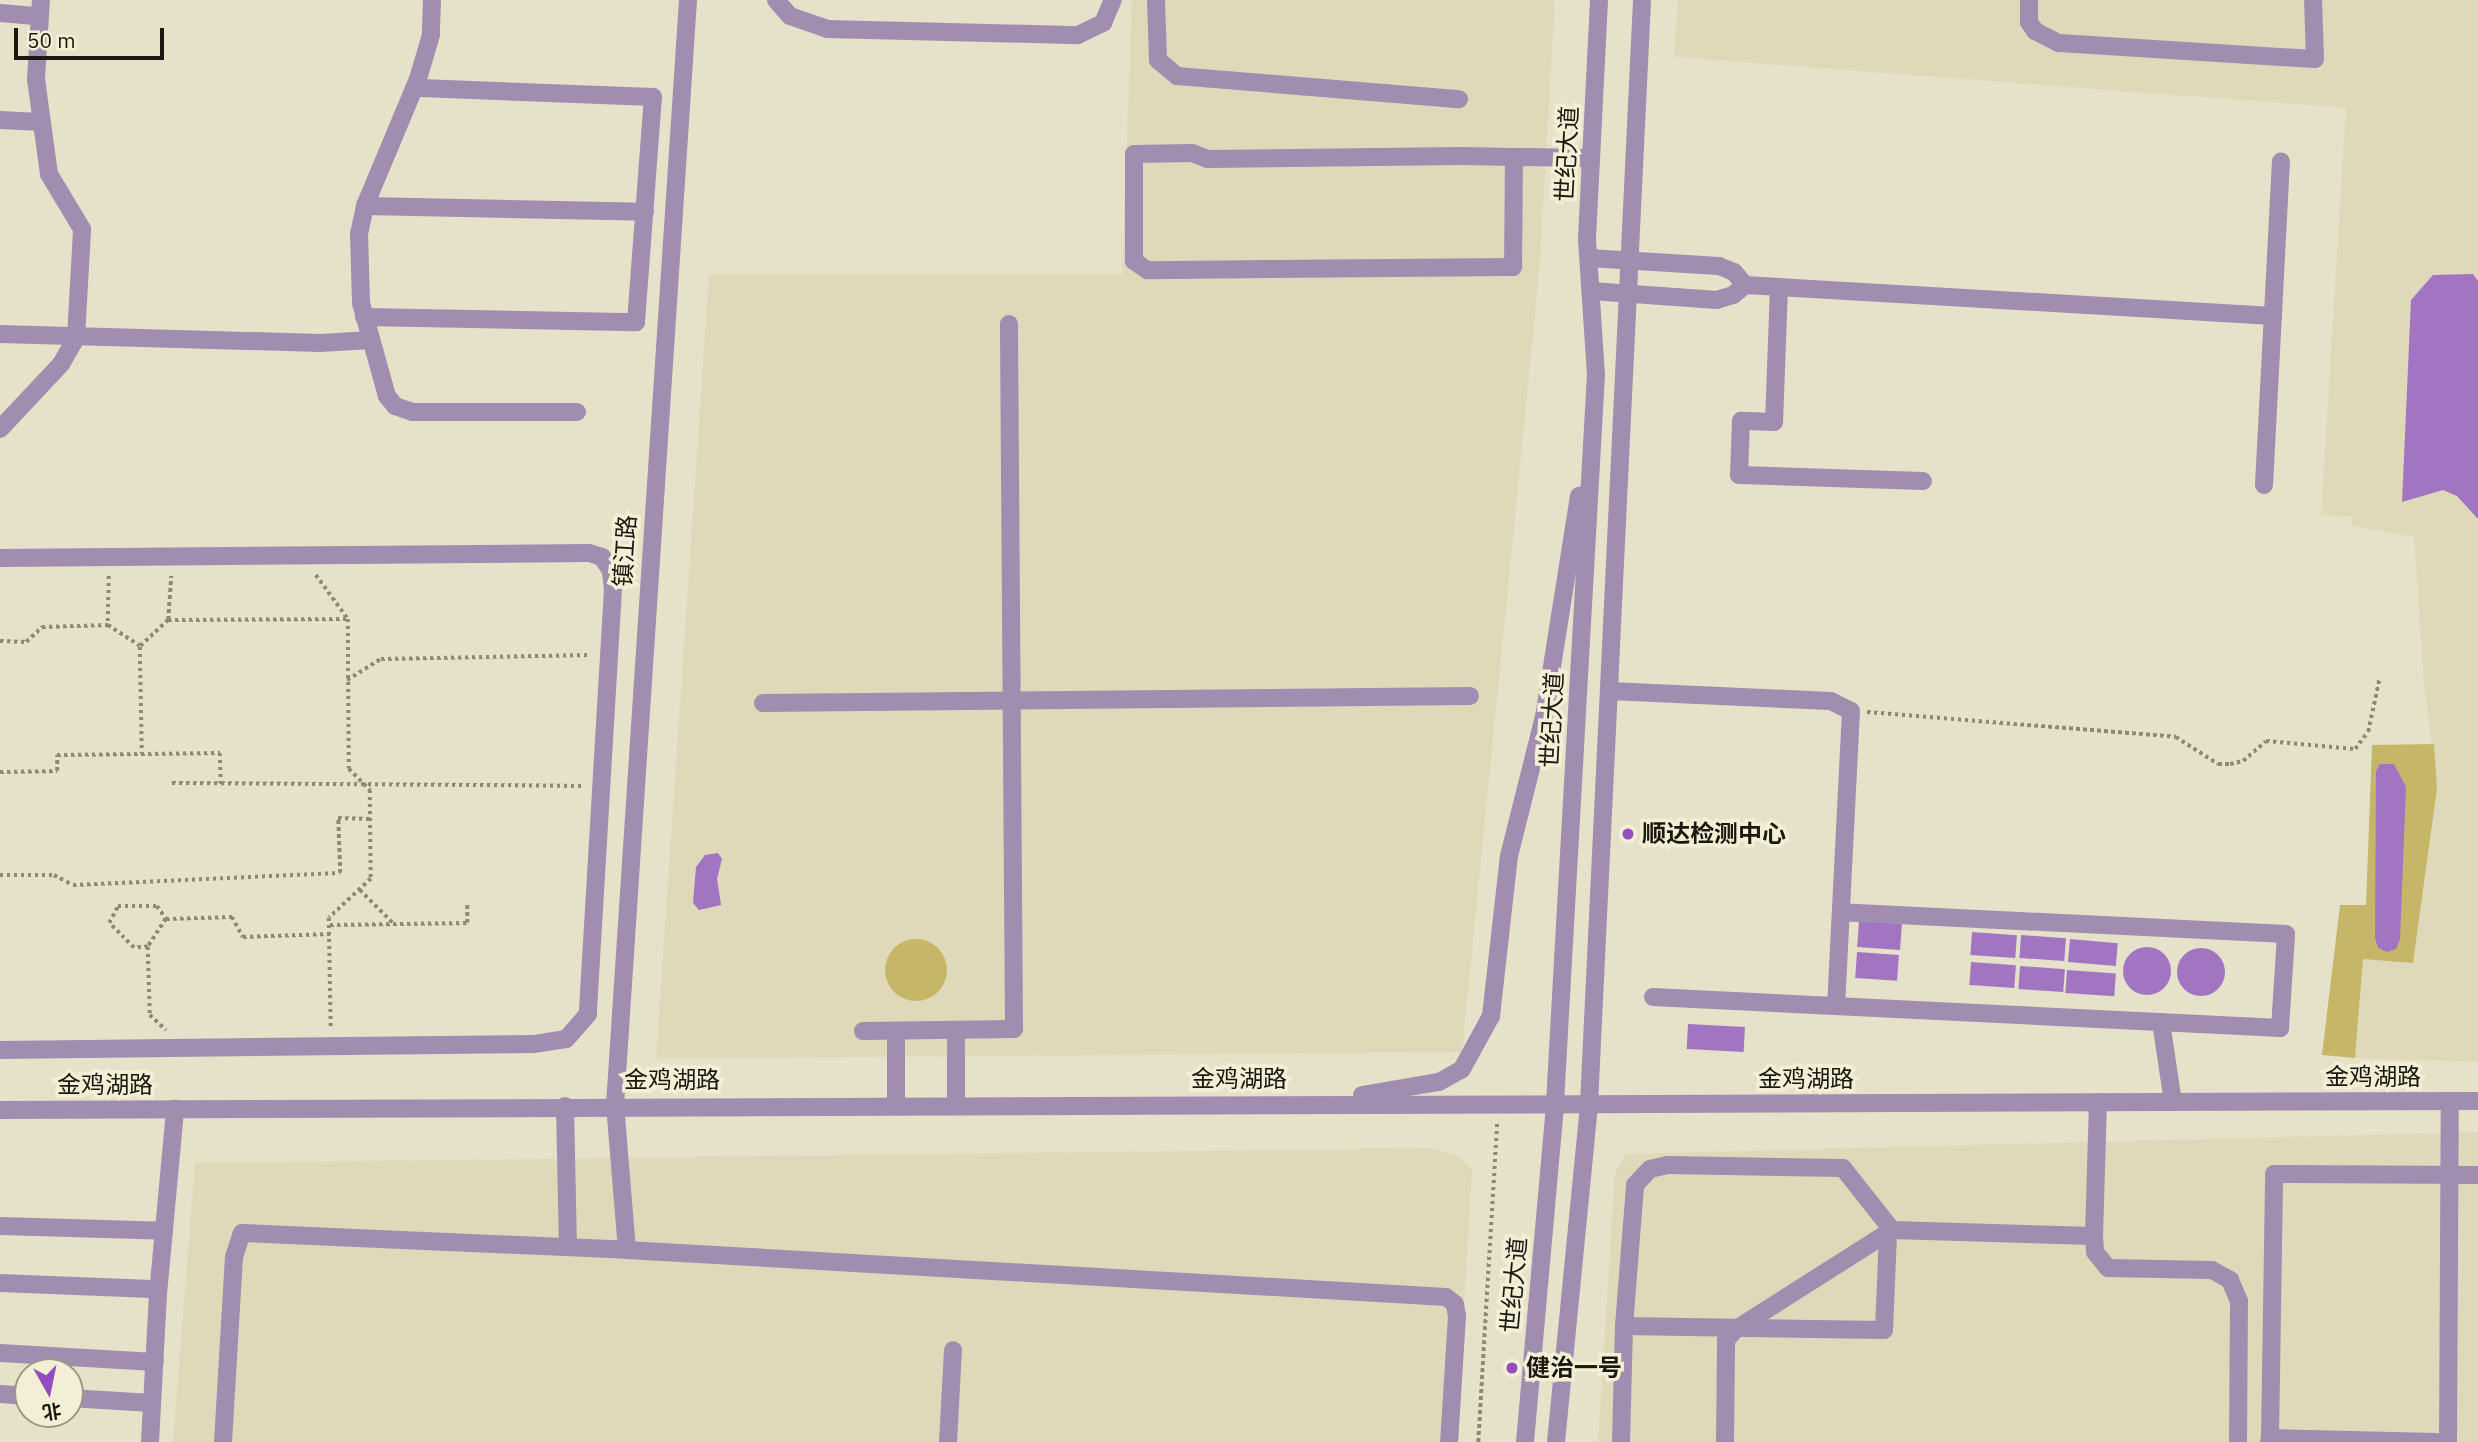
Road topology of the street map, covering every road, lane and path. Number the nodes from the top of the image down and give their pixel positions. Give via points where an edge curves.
1 (432, 0) edge
2 (688, 0) edge
3 (776, 0) edge
4 (1113, 0) edge
5 (1156, 0) edge
6 (1598, 0) edge
7 (1642, 0) edge
8 (2029, 0) edge
9 (2313, 0) edge
10 (40, 8) edge
11 (0, 13) edge
12 (414, 88) junction
13 (1459, 99) dead end
14 (0, 120) edge
15 (41, 122) junction
16 (1514, 157) junction
17 (1591, 158) junction
18 (2281, 161) dead end
19 (365, 206) junction
20 (645, 212) junction
21 (1588, 258) junction
22 (1630, 261) junction
23 (1745, 285) junction
24 (1779, 287) junction
25 (1591, 291) junction
26 (1629, 294) junction
27 (2273, 316) junction
28 (365, 317) junction
29 (1009, 324) dead end
30 (0, 334) edge
31 (76, 338) junction
32 (371, 340) junction
33 (1596, 375) junction
34 (577, 412) dead end
35 (0, 429) edge
36 (1923, 481) dead end
37 (2264, 485) dead end
38 (301, 555) junction
39 (109, 556) junction
40 (172, 556) junction
41 (0, 558) edge
42 (348, 619) junction
43 (168, 620) junction
44 (108, 625) junction
45 (0, 641) edge
46 (140, 646) junction
47 (609, 655) junction
48 (347, 680) junction
49 (2379, 680) dead end
50 (1610, 691) junction
51 (1470, 696) dead end
52 (1011, 701) junction
53 (763, 704) dead end
54 (1851, 711) junction
55 (142, 754) junction
56 (0, 772) edge
57 (172, 783) dead end
58 (220, 784) junction
59 (365, 785) junction
60 (601, 786) junction
61 (370, 819) junction
62 (0, 875) edge
63 (360, 890) junction
64 (467, 905) dead end
65 (1842, 912) junction
66 (166, 919) junction
67 (394, 924) junction
68 (330, 925) junction
69 (330, 934) junction
70 (148, 947) junction
71 (1653, 997) dead end
72 (1836, 1006) junction
73 (2161, 1022) junction
74 (956, 1030) junction
75 (863, 1031) dead end
76 (896, 1031) junction
77 (331, 1046) junction
78 (186, 1048) junction
79 (0, 1050) edge
80 (2450, 1101) junction
81 (2478, 1101) edge
82 (2098, 1102) junction
83 (2173, 1102) junction
84 (1308, 1103) junction
85 (1498, 1103) junction
86 (1555, 1103) junction
87 (896, 1104) junction
88 (956, 1104) junction
89 (1589, 1104) junction
90 (615, 1105) junction
91 (565, 1106) junction
92 (175, 1109) junction
93 (0, 1110) edge
94 (2450, 1174) junction
95 (2478, 1175) edge
96 (0, 1226) edge
97 (163, 1231) junction
98 (1890, 1231) junction
99 (2094, 1236) junction
100 (568, 1247) junction
101 (626, 1250) junction
102 (0, 1283) edge
103 (158, 1294) junction
104 (1624, 1326) junction
105 (1736, 1329) junction
106 (953, 1350) dead end
107 (0, 1353) edge
108 (155, 1362) junction
109 (84, 1399) edge
110 (152, 1403) junction
111 (2269, 1440) edge
112 (150, 1442) edge
113 (223, 1442) edge
114 (948, 1442) edge
115 (1450, 1442) edge
116 (1478, 1442) edge
117 (1525, 1442) edge
118 (1556, 1442) edge
119 (1621, 1442) edge
120 (1726, 1442) edge
121 (2238, 1442) edge
122 (2435, 1442) edge
123 (2448, 1442) edge

1 - 12 street via 431,35
2 - 90 street, 镇江路
3 - 4 street via 790,16 827,29 1078,35 1103,23
5 - 13 street via 1158,60 1177,76
6 - 17 street, 世纪大道
7 - 22 street
8 - 9 street via 2029,22 2035,31 2059,43 2315,60
10 - 11 street
10 - 15 street via 36,79
12 - 19 street
12 - 20 street via 653,97
14 - 15 street
15 - 31 street via 49,174 82,229
16 - 16 street via 1208,159 1192,153 1134,154 1134,261 1147,270 1513,267
16 - 17 street
17 - 21 street, 世纪大道
18 - 27 street
19 - 20 street
19 - 28 street via 357,265
20 - 28 street via 636,322
21 - 22 street
21 - 25 street, 世纪大道
22 - 23 street via 1718,266 1734,272
22 - 26 street
23 - 24 street
23 - 26 street via 1717,300
24 - 27 street
24 - 36 street via 1774,422 1741,421 1739,475
25 - 26 street
25 - 33 street, 世纪大道
26 - 50 street
27 - 37 street
28 - 32 street
29 - 52 street
30 - 31 street
31 - 32 street
31 - 35 street via 61,364
32 - 34 street via 387,396 395,406 412,412
33 - 84 street via 1560,631 1509,856 1491,1016 1462,1069 1439,1082
33 - 86 street, 世纪大道
38 - 40 street
38 - 42 path
38 - 47 street via 595,555 611,571
39 - 40 street
39 - 41 street
39 - 44 path
40 - 43 path
42 - 43 path
42 - 48 path
43 - 46 path
44 - 45 path via 42,627 26,642
44 - 46 path
46 - 55 path
47 - 48 path via 381,659
47 - 60 street
48 - 59 path via 349,769
49 - 54 path via 2368,732 2355,748 2266,741 2243,761 2230,764 2218,764 2176,737
50 - 54 street via 1831,701
50 - 89 street
51 - 52 street
52 - 53 street
52 - 74 street via 1014,1030
54 - 65 street
55 - 56 path via 57,754 57,771
55 - 58 path via 220,753
57 - 58 path
58 - 59 path
59 - 60 path
59 - 61 path via 370,790
60 - 77 street via 589,1014 580,1029 551,1043
61 - 62 path via 338,818 340,873 73,885 54,875
61 - 63 path via 372,879
63 - 67 path
63 - 68 path via 330,918
64 - 67 path via 467,923
65 - 72 street
65 - 73 street via 2286,934 2280,1028
66 - 69 path via 232,917 243,937
66 - 70 path
66 - 70 path via 157,906 118,906 109,923 134,948
67 - 68 path
68 - 69 path
69 - 77 path
70 - 78 path via 150,1015
71 - 72 street
72 - 73 street
73 - 83 street
74 - 76 street
74 - 88 street
75 - 76 street
76 - 87 street
77 - 78 street
78 - 79 street
80 - 81 street, 金鸡湖路
80 - 83 street, 金鸡湖路
80 - 94 street
82 - 83 street, 金鸡湖路
82 - 89 street, 金鸡湖路
82 - 99 street
84 - 85 street, 金鸡湖路
84 - 88 street, 金鸡湖路
85 - 86 street, 金鸡湖路
85 - 116 path
86 - 89 street, 金鸡湖路
86 - 117 street, 世纪大道
87 - 88 street, 金鸡湖路
87 - 90 street, 金鸡湖路
89 - 118 street
90 - 91 street, 金鸡湖路
90 - 101 street, 镇江路
91 - 92 street, 金鸡湖路
91 - 100 street
92 - 93 street, 金鸡湖路
92 - 97 street
94 - 95 street
94 - 111 street via 2274,1174
94 - 123 street
96 - 97 street
97 - 103 street
98 - 99 street
98 - 104 street via 1843,1168 1668,1165 1650,1169 1635,1185
98 - 105 street
98 - 105 street via 1884,1330
99 - 121 street via 2095,1252 2108,1268 2212,1270 2230,1280 2239,1301
100 - 101 street
100 - 113 street via 243,1233 234,1257
101 - 115 street via 1446,1297 1455,1304 1457,1316
102 - 103 street via 152,1289
103 - 108 street
104 - 105 street
104 - 119 street
105 - 120 street via 1727,1339
106 - 114 street
107 - 108 street
108 - 110 street
109 - 110 street
110 - 112 street
111 - 122 street

